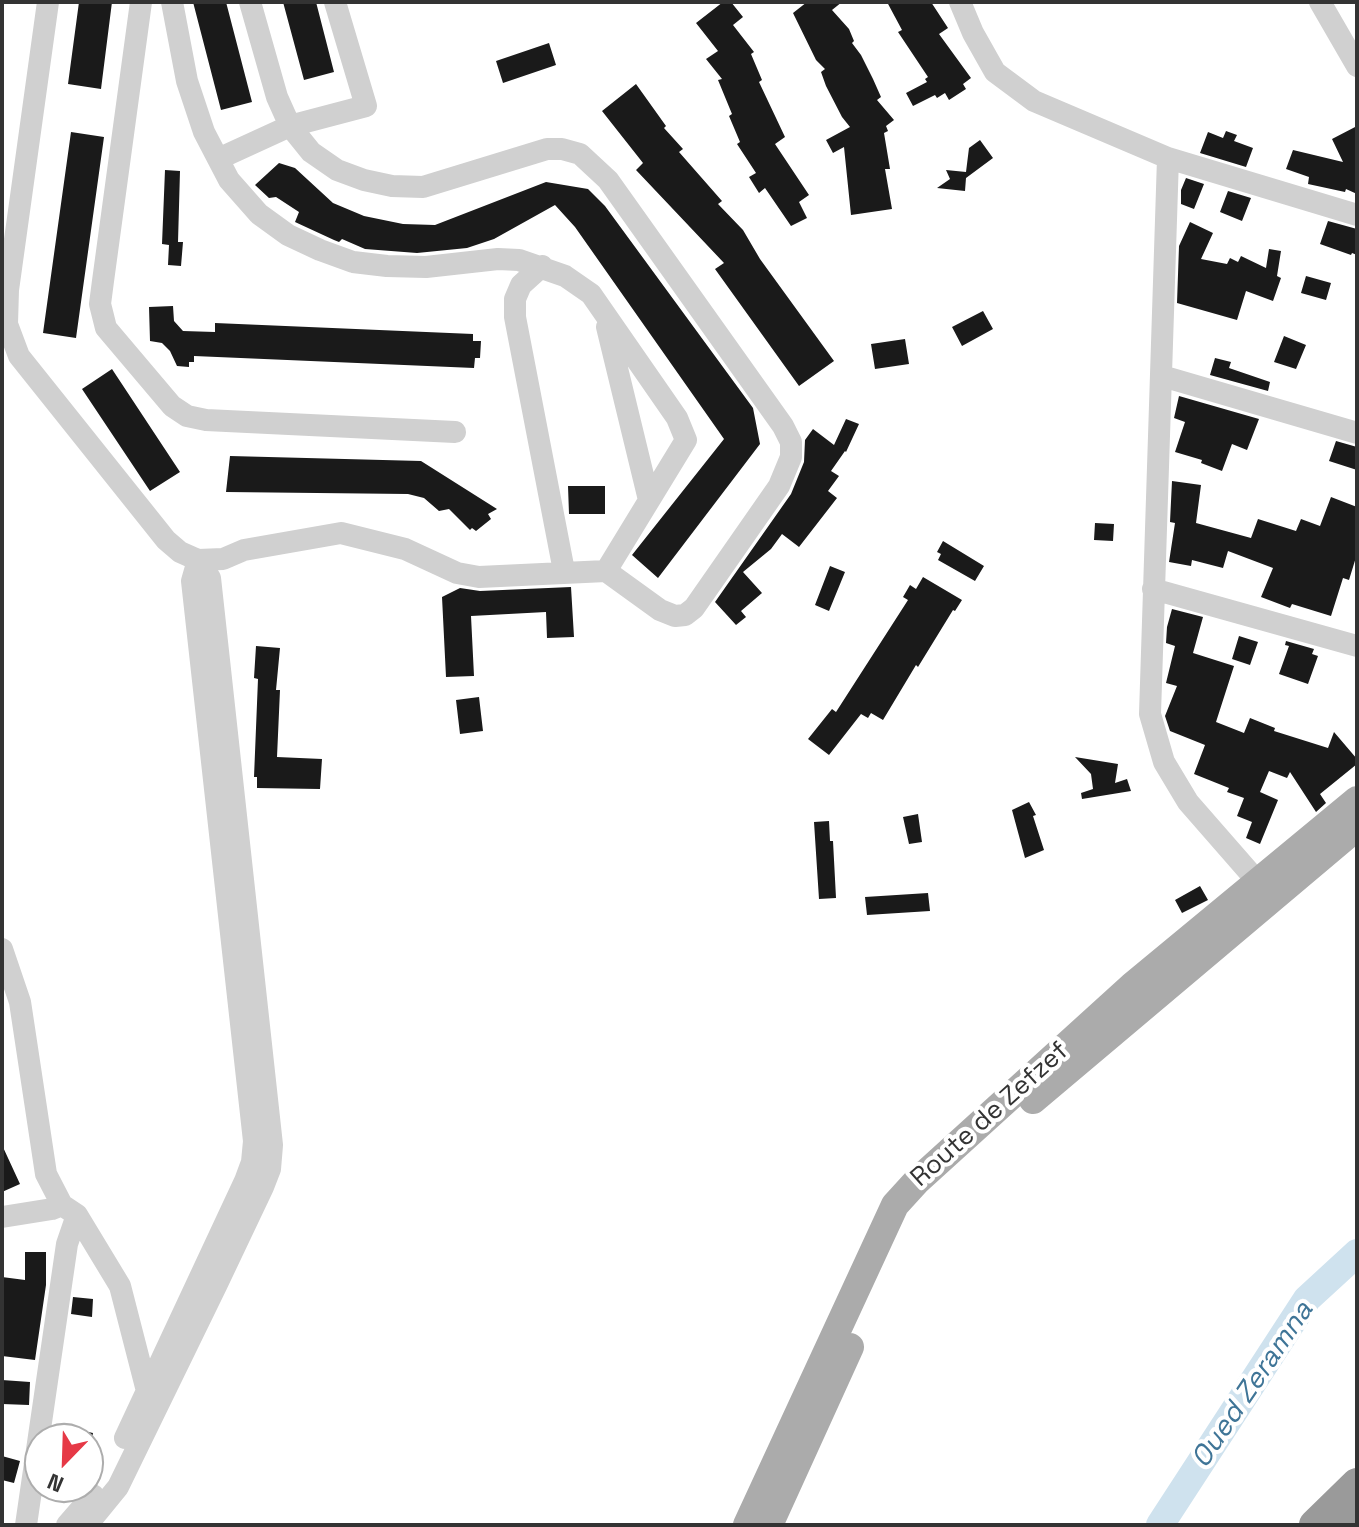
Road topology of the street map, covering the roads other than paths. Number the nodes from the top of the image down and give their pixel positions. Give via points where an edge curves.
1 (48, 2) edge
2 (141, 2) edge
3 (172, 2) edge
4 (250, 2) edge
5 (335, 2) edge
6 (960, 2) edge
7 (1320, 2) edge
8 (1357, 66) edge
9 (290, 126) junction
10 (1168, 158) junction
11 (218, 159) junction
12 (1357, 215) edge
13 (542, 266) junction
14 (604, 312) junction
15 (1162, 376) junction
16 (455, 432) dead end
17 (1357, 433) edge
18 (649, 500) junction
19 (198, 560) junction
20 (564, 571) junction
21 (606, 571) junction
22 (1153, 589) junction
23 (1357, 646) edge
24 (1357, 800) edge
25 (1357, 827) edge
26 (1257, 881) junction
27 (2, 949) edge
28 (70, 1210) junction
29 (2, 1217) edge
30 (147, 1391) junction
31 (1357, 1484) edge
32 (1357, 1517) edge
33 (26, 1525) edge
34 (67, 1525) edge
35 (87, 1525) edge
36 (747, 1525) edge
37 (769, 1525) edge
38 (1315, 1525) edge
39 (1347, 1525) edge

1 - 19 street via 7,324 19,356 166,540
2 - 16 street via 100,304 106,328 172,406 187,416
3 - 11 street via 187,81
4 - 9 street
5 - 9 street via 366,106
6 - 10 street via 995,72 1034,101
7 - 8 street
9 - 11 street
9 - 21 street via 311,152 337,170 392,186 423,187 547,149 580,154 608,180 774,413 791,442 786,473 694,608 675,616 660,610
10 - 12 street
10 - 15 street
11 - 13 street via 259,214 288,235 353,262 426,267 498,259
13 - 14 street via 576,282
13 - 20 street via 521,285 515,317
14 - 18 street
14 - 18 street via 686,440
15 - 17 street
15 - 22 street
18 - 21 street
19 - 20 street via 341,533 405,549 457,573 479,577
19 - 30 street via 192,581 254,1141 245,1181
19 - 35 street via 210,578 272,1145 270,1169 118,1487
20 - 21 street
22 - 23 street
22 - 26 street via 1150,714 1164,762 1188,802
24 - 26 main road, Route de Zefzef
25 - 37 main road, Route de Zefzef via 962,1161 911,1214
26 - 36 main road, Route de Zefzef via 1132,986 895,1205
27 - 28 street via 20,1002 46,1174
28 - 29 street
28 - 30 street via 120,1286
28 - 33 street
30 - 34 street via 106,1479
31 - 38 highway
32 - 39 highway

